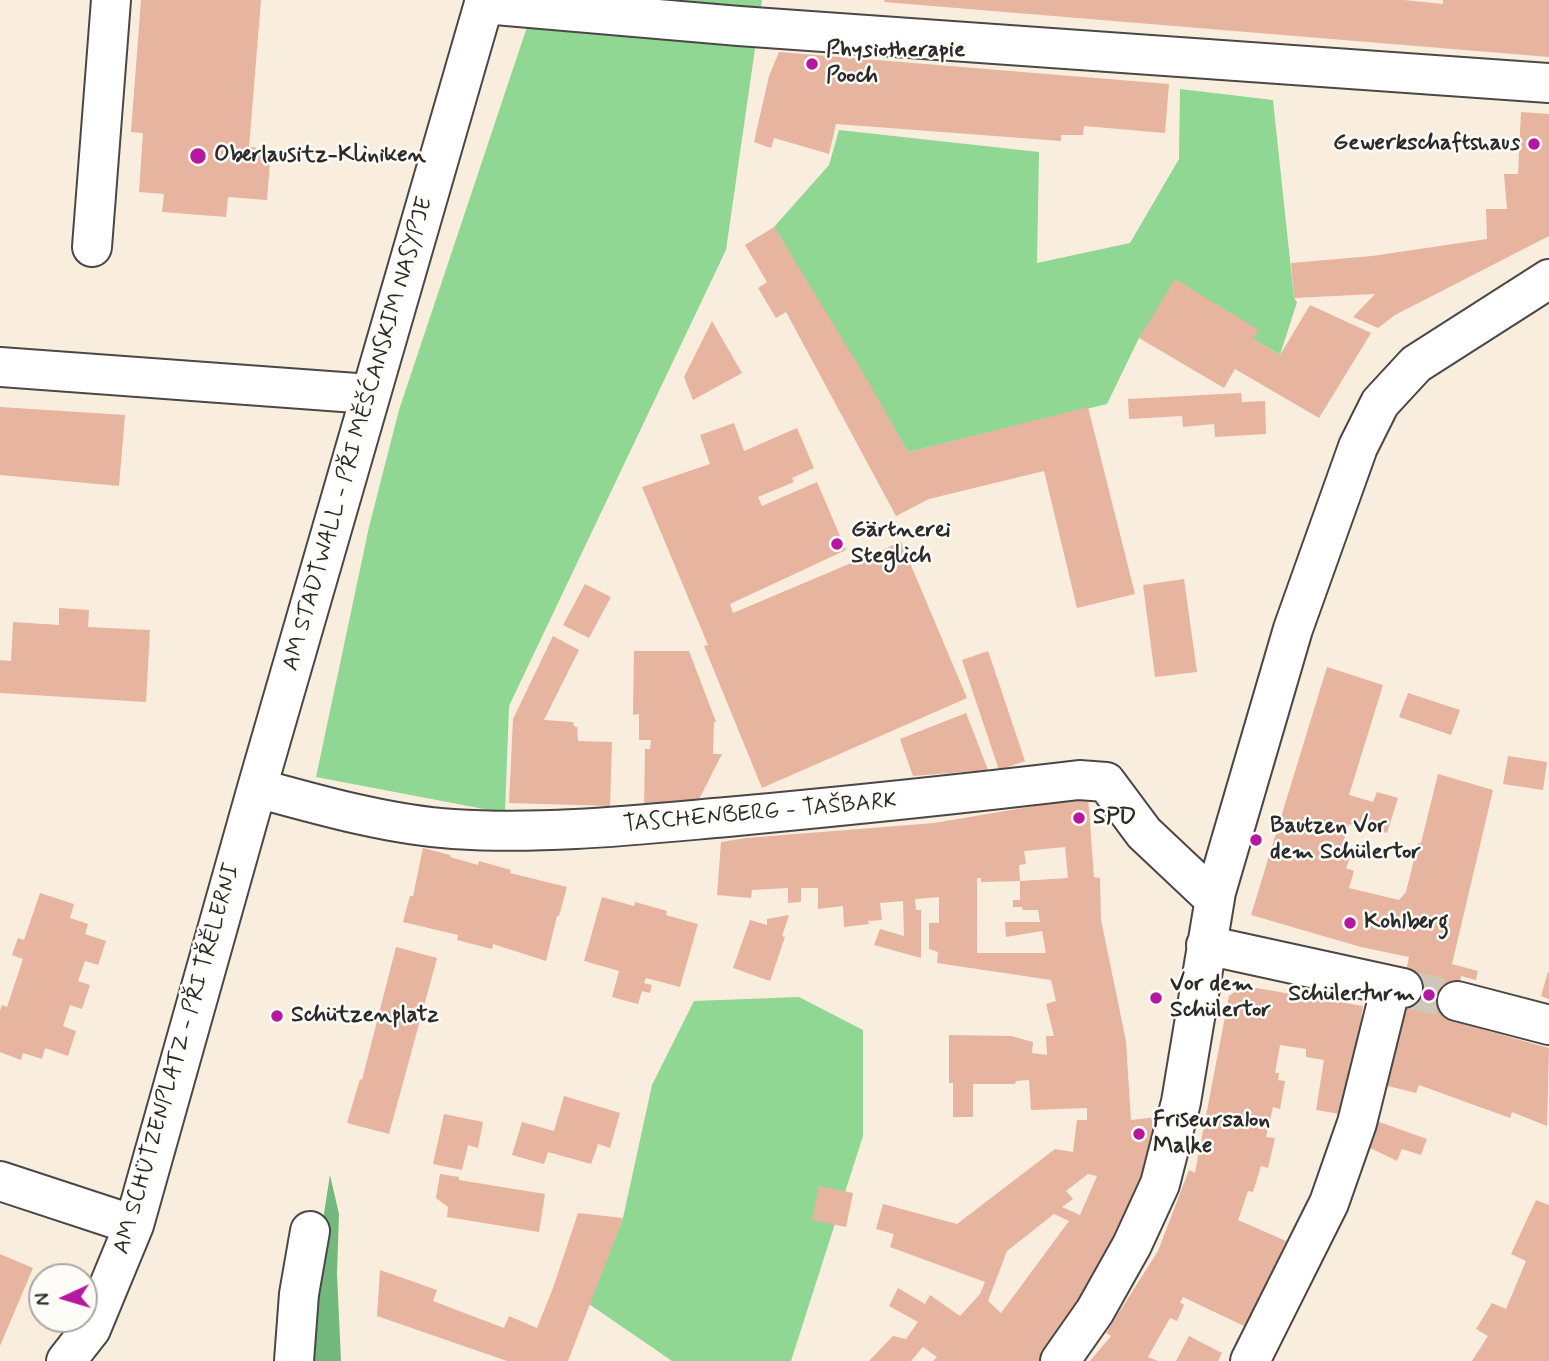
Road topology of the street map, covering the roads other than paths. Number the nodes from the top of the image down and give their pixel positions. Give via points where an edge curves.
1 (111, 0) edge
2 (485, 2) edge
3 (1549, 83) edge
4 (92, 247) dead end
5 (1549, 279) edge
6 (0, 367) edge
7 (370, 394) junction
8 (257, 788) junction
9 (1214, 899) junction
10 (1206, 945) junction
11 (1457, 1002) tunnel mouth
12 (1549, 1024) edge
13 (0, 1181) edge
14 (134, 1225) junction
15 (310, 1231) dead end
16 (66, 1361) edge
17 (293, 1361) edge
18 (1060, 1361) edge
19 (1250, 1361) edge

1 - 4 street
2 - 3 street via 753,27
2 - 7 street, AM STADTWALL - PŘI MĚŠĆANSKIM NASYPJE
5 - 9 street via 1416,364 1380,403 1358,447 1293,629
6 - 7 street
7 - 8 street, AM STADTWALL - PŘI MĚŠĆANSKIM NASYPJE
8 - 9 street, TASCHENBERG - TAŠBARK via 410,824 504,831 599,829 1079,780 1106,782 1144,833
8 - 14 street, AM SCHÜTZENPLATZ - PŘI TŘĚLERNI
9 - 10 street
10 - 18 street via 1181,1102 1160,1184 1108,1289
10 - 19 street via 1397,987 1329,1203
11 - 12 street
13 - 14 street
14 - 16 street, AM SCHÜTZENPLATZ - PŘI TŘĚLERNI via 91,1329
15 - 17 street

